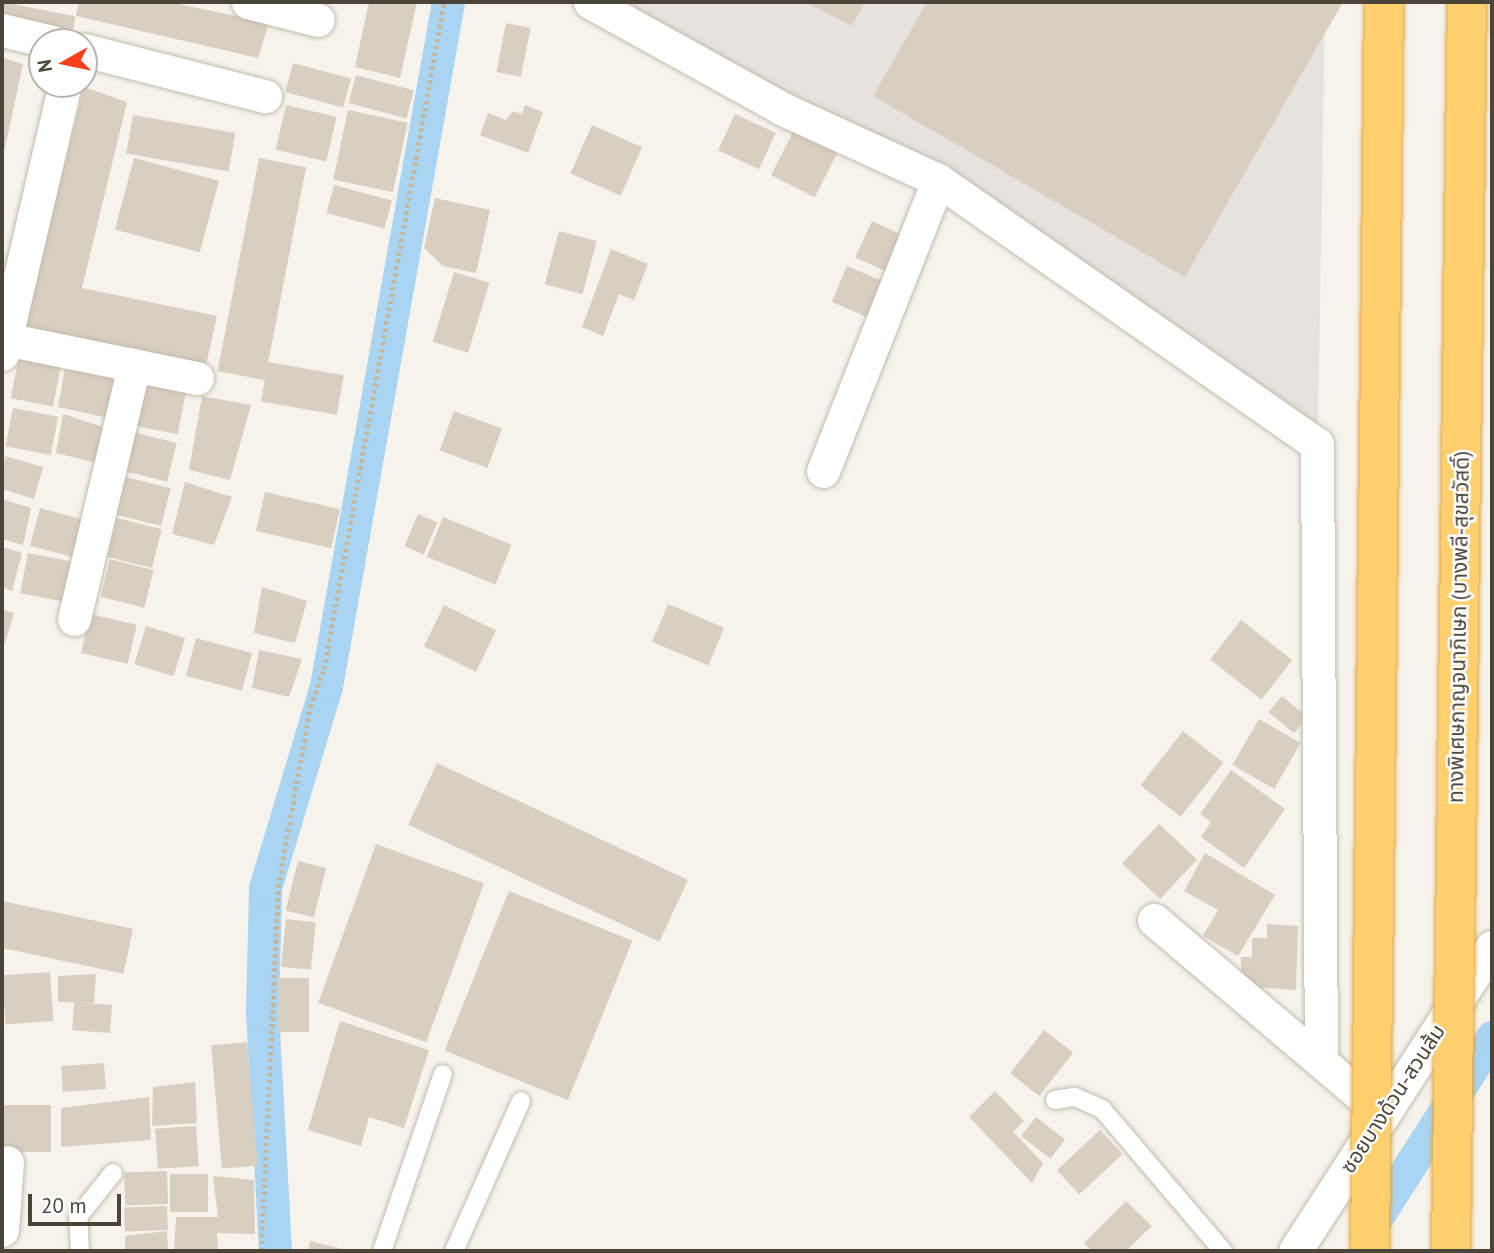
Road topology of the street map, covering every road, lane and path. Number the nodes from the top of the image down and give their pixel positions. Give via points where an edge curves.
1 (248, 2) edge
2 (444, 2) edge
3 (590, 2) edge
4 (1384, 2) edge
5 (1467, 2) edge
6 (318, 20) dead end
7 (2, 30) edge
8 (28, 36) edge
9 (98, 54) edge
10 (265, 96) dead end
11 (62, 98) edge
12 (938, 180) junction
13 (4, 346) edge
14 (134, 365) junction
15 (197, 378) dead end
16 (822, 471) dead end
17 (74, 619) dead end
18 (1154, 920) dead end
19 (1492, 947) edge
20 (1321, 1056) junction
21 (443, 1074) dead end
22 (1055, 1100) dead end
23 (521, 1101) dead end
24 (1382, 1114) junction
25 (7, 1162) dead end
26 (113, 1173) dead end
27 (2, 1230) edge
28 (79, 1251) edge
29 (261, 1251) edge
30 (382, 1251) edge
31 (454, 1251) edge
32 (1223, 1251) edge
33 (1295, 1251) edge
34 (1370, 1251) edge
35 (1451, 1251) edge

1 - 6 street
2 - 29 path via 324,670 293,789 278,887 268,998
3 - 12 street via 783,109
4 - 34 highway, bridge
5 - 35 highway, ทางพิเศษกาญจนาภิเษก (บางพลี-สุขสวัสดิ์), bridge
7 - 8 street
9 - 10 street
11 - 13 street
12 - 16 street
12 - 20 street via 1317,444
13 - 14 street
14 - 15 street
14 - 17 street
18 - 20 street
19 - 24 street, ซอยบางด้วน-สวนส้ม
20 - 24 street
21 - 30 lane
22 - 32 lane via 1075,1097 1102,1110
23 - 31 lane
24 - 33 street, ซอยบางด้วน-สวนส้ม
25 - 27 street
26 - 28 lane via 78,1217

